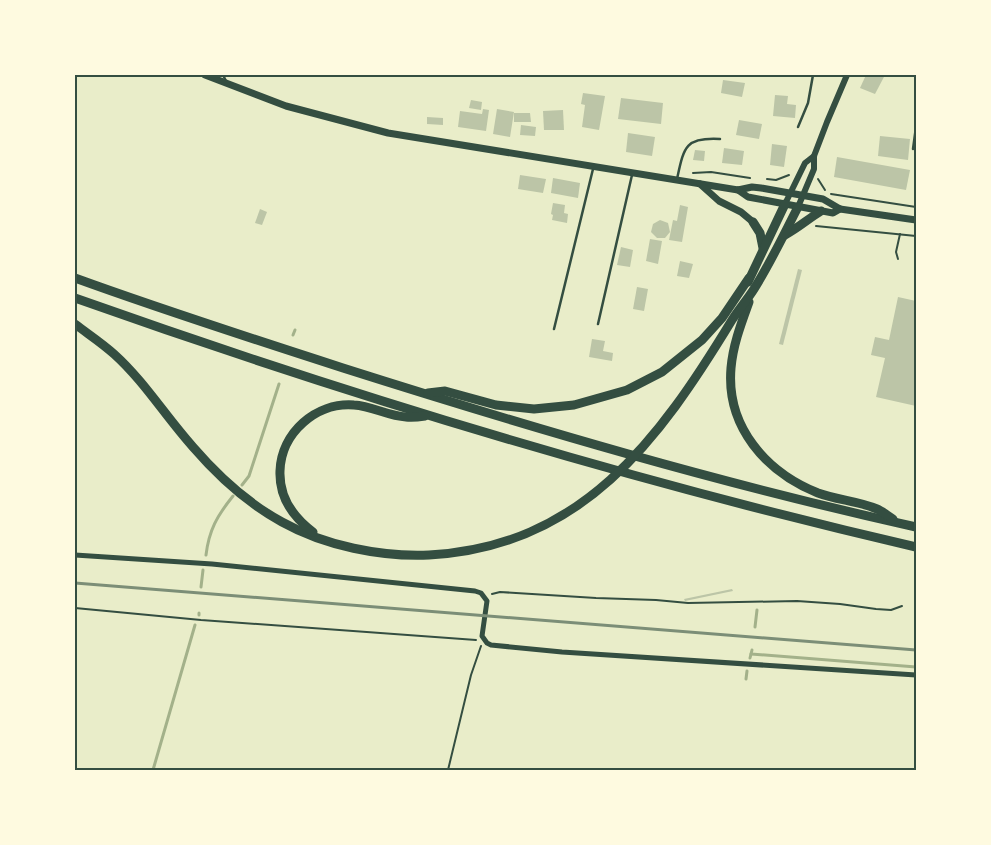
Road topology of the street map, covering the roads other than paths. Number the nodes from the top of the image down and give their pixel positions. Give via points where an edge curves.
1 (205, 75) edge
2 (222, 75) edge
3 (813, 75) edge
4 (847, 75) edge
5 (229, 84) junction
6 (798, 126) dead end
7 (916, 127) edge
8 (720, 139) dead end
9 (913, 149) dead end
10 (814, 156) junction
11 (593, 167) junction
12 (632, 173) junction
13 (677, 180) junction
14 (700, 184) junction
15 (738, 190) junction
16 (790, 193) junction
17 (803, 196) junction
18 (785, 204) junction
19 (798, 206) junction
20 (840, 209) junction
21 (821, 211) junction
22 (916, 220) edge
23 (753, 222) joint
24 (784, 235) junction
25 (763, 248) junction
26 (75, 278) edge
27 (749, 278) junction
28 (755, 287) junction
29 (75, 298) edge
30 (734, 317) junction
31 (75, 324) edge
32 (598, 324) dead end
33 (554, 329) dead end
34 (424, 394) junction
35 (430, 416) junction
36 (899, 523) junction
37 (916, 527) edge
38 (331, 542) junction
39 (916, 547) edge
40 (75, 555) edge
41 (916, 675) edge

1 - 5 main road
2 - 5 lane
3 - 6 lane via 808,103
4 - 10 street
5 - 11 main road via 286,106 388,133
7 - 9 lane
8 - 13 lane via 703,138 692,142 685,150
10 - 16 street via 805,163
10 - 17 street via 814,169
11 - 12 main road
11 - 33 lane
12 - 13 main road
12 - 32 lane
13 - 14 main road
14 - 15 main road
14 - 23 main road via 719,201
15 - 16 main road via 752,187
15 - 18 main road via 748,197
16 - 17 main road
16 - 18 street
17 - 19 street
17 - 20 main road via 823,199
18 - 19 main road
18 - 25 highway
19 - 21 main road
19 - 24 highway
20 - 21 main road via 833,213
20 - 22 main road
21 - 24 highway
23 - 25 highway via 760,233
24 - 28 highway
25 - 27 highway
26 - 34 highway
27 - 30 highway
27 - 34 highway via 722,318 687,354 648,380 612,396 574,405 534,409 496,405 445,391
28 - 30 highway
28 - 36 highway via 735,341 731,370 735,408 747,436 786,478 820,494 877,509
29 - 35 highway
30 - 38 highway via 676,407 629,462 573,509 516,538 451,554 383,554
31 - 38 highway via 114,354 193,447 236,490 282,522
34 - 36 highway via 664,464
35 - 38 highway via 405,418 365,406 343,405 312,415 294,431 280,462 283,495 300,522
35 - 39 highway via 666,485
36 - 37 highway
40 - 41 street via 212,564 475,591 485,596 483,640 491,645

